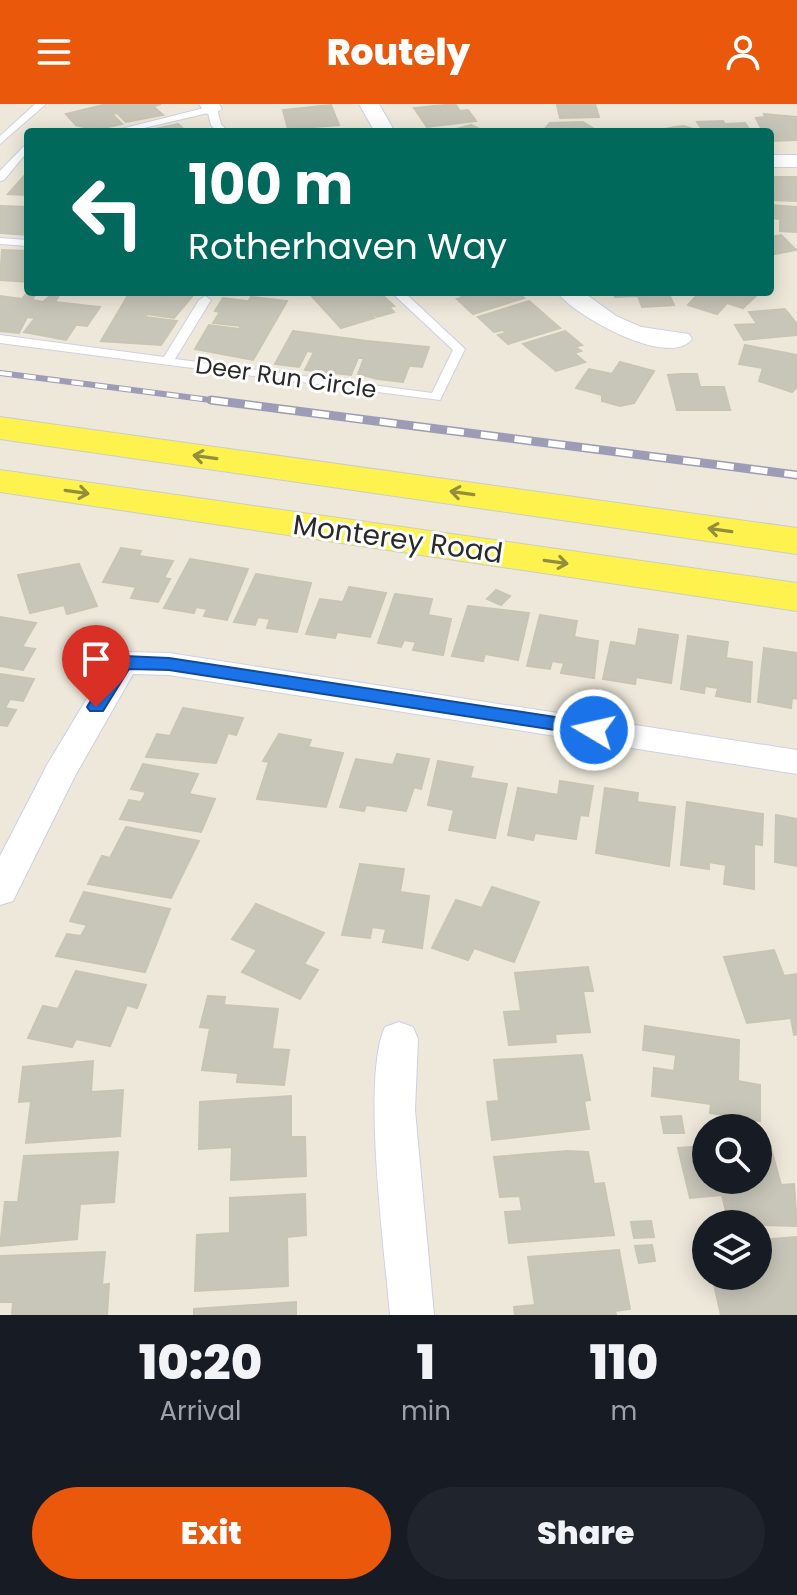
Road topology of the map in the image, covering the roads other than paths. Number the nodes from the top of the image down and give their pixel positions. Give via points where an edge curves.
1 (41, 104) edge
2 (369, 104) edge
3 (211, 107) edge
4 (130, 128) edge
5 (219, 128) edge
6 (383, 128) edge
7 (0, 141) edge
8 (24, 150) edge
9 (774, 161) edge
10 (797, 161) edge
11 (0, 178) edge
12 (0, 241) edge
13 (24, 243) edge
14 (401, 296) edge
15 (574, 296) edge
16 (205, 300) dead end
17 (0, 339) edge
18 (680, 339) dead end
19 (167, 362) junction
20 (0, 428) edge
21 (0, 481) edge
22 (797, 541) edge
23 (797, 597) edge
24 (797, 762) edge
25 (0, 891) edge
26 (399, 1039) dead end
27 (412, 1315) edge

1 - 7 lane
2 - 6 street
3 - 4 lane
3 - 5 lane
8 - 11 lane
9 - 10 street
12 - 13 lane
14 - 19 lane, Deer Run Circle via 459,349 436,397
15 - 18 street via 627,333
16 - 19 lane
17 - 19 lane, Deer Run Circle
22 -> 20 main road, Monterey Road
21 -> 23 main road, Monterey Road
24 - 25 street via 169,664 124,663 59,774
26 - 27 street via 395,1110

